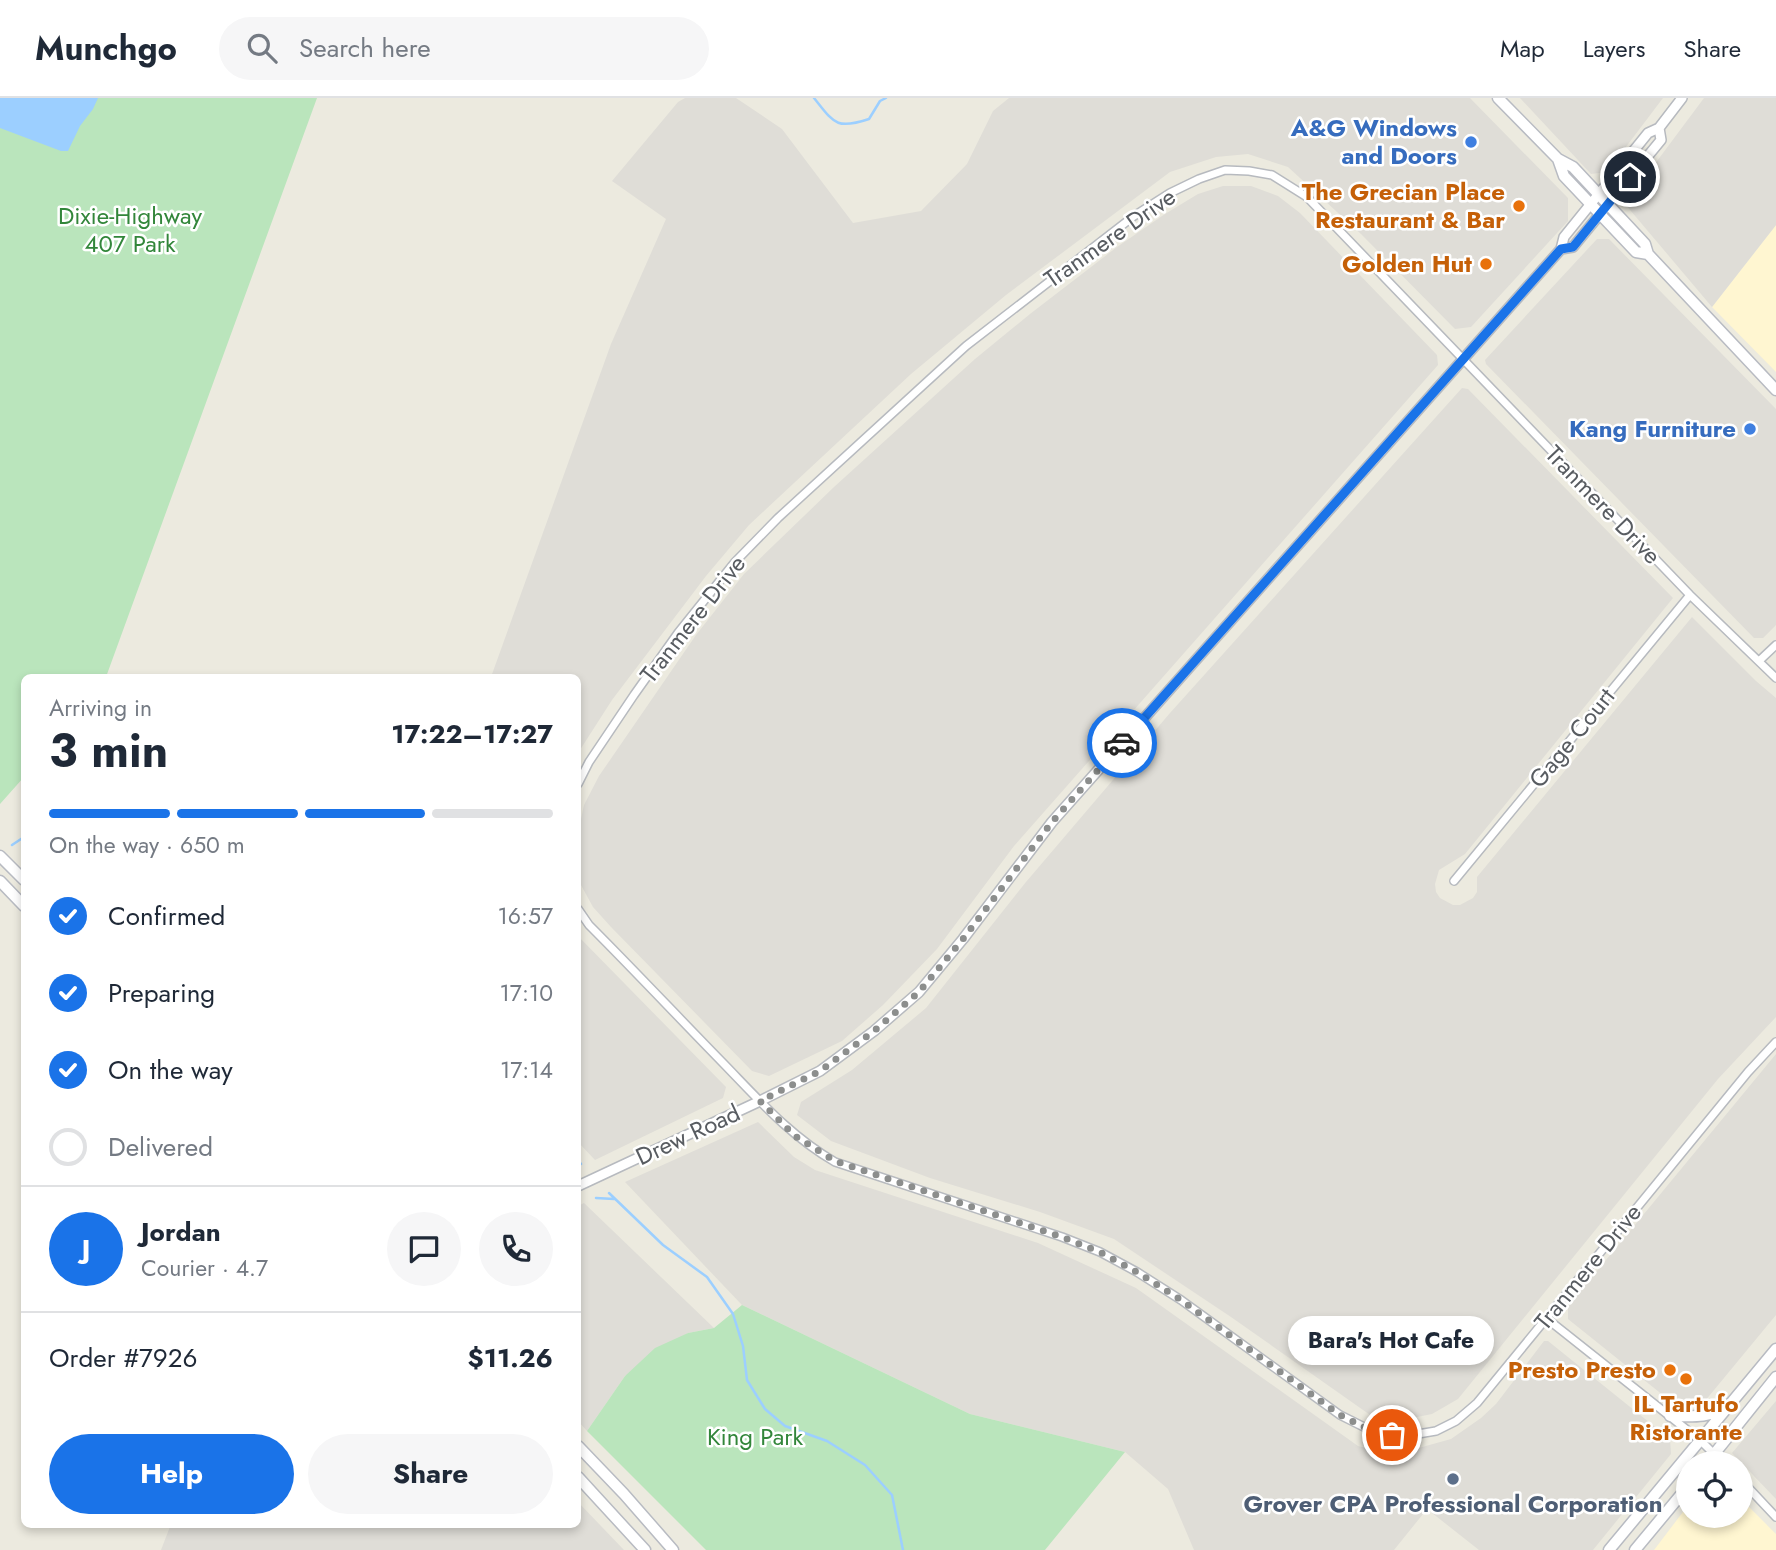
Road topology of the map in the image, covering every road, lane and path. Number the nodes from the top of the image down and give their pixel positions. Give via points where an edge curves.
1 (1498, 98) edge
2 (1682, 98) edge
3 (1659, 128) junction
4 (1558, 159) junction
5 (1599, 194) junction
6 (1591, 204) junction
7 (1608, 204) junction
8 (1601, 214) junction
9 (1561, 249) junction
10 (1648, 254) junction
11 (1463, 360) junction
12 (1776, 390) edge
13 (1690, 594) junction
14 (1776, 645) edge
15 (1759, 661) junction
16 (1776, 678) edge
17 (581, 779) edge
18 (0, 856) edge
19 (21, 877) edge
20 (0, 881) edge
21 (1454, 881) dead end
22 (21, 903) edge
23 (581, 913) edge
24 (1776, 1042) edge
25 (760, 1101) junction
26 (581, 1185) edge
27 (1546, 1318) junction
28 (1776, 1349) edge
29 (1776, 1377) edge
30 (1741, 1393) junction
31 (1670, 1416) junction
32 (1701, 1441) junction
33 (581, 1449) edge
34 (1711, 1451) edge
35 (1716, 1451) edge
36 (581, 1480) edge
37 (1753, 1493) edge
38 (1676, 1501) edge
39 (1776, 1517) edge
40 (645, 1550) edge
41 (673, 1550) edge
42 (1609, 1550) edge
43 (1635, 1550) edge

1 - 4 main road
2 - 3 street, Drew Road
3 - 5 street, Drew Road via 1648,132
3 - 7 street, Drew Road via 1661,140
4 - 5 main road via 1573,167
4 - 6 main road via 1564,176
5 - 6 street, Drew Road
5 - 7 main road
6 - 8 main road
6 - 9 street, Drew Road via 1564,237
7 - 8 street, Drew Road
7 - 10 main road via 1645,244
8 - 9 street, Drew Road via 1573,247
8 - 10 main road via 1636,252
9 - 11 street, Drew Road
10 - 12 main road
11 - 13 street, Tranmere Drive
11 - 17 street, Tranmere Drive via 1307,197 1272,174 1225,170 1170,192 966,346 778,518 735,562 678,633
11 - 25 street, Drew Road via 1052,822 919,992 820,1071
13 - 15 street, Tranmere Drive
13 - 21 street, Gage Court
14 - 15 street
15 - 16 street, Tranmere Drive
18 - 19 main road
20 - 22 main road
23 - 25 street, Tranmere Drive
24 - 27 street, Tranmere Drive
25 - 26 street, Drew Road
25 - 27 street, Tranmere Drive via 795,1136 835,1161 1100,1252 1181,1300 1340,1415 1378,1434 1436,1431 1456,1421 1477,1403
27 - 31 street
28 - 30 main road
29 - 35 main road
30 - 31 main road via 1717,1413
30 - 32 main road
31 - 32 street
32 - 34 street
32 - 42 main road
33 - 41 main road
36 - 40 main road
37 - 39 street
38 - 43 main road

